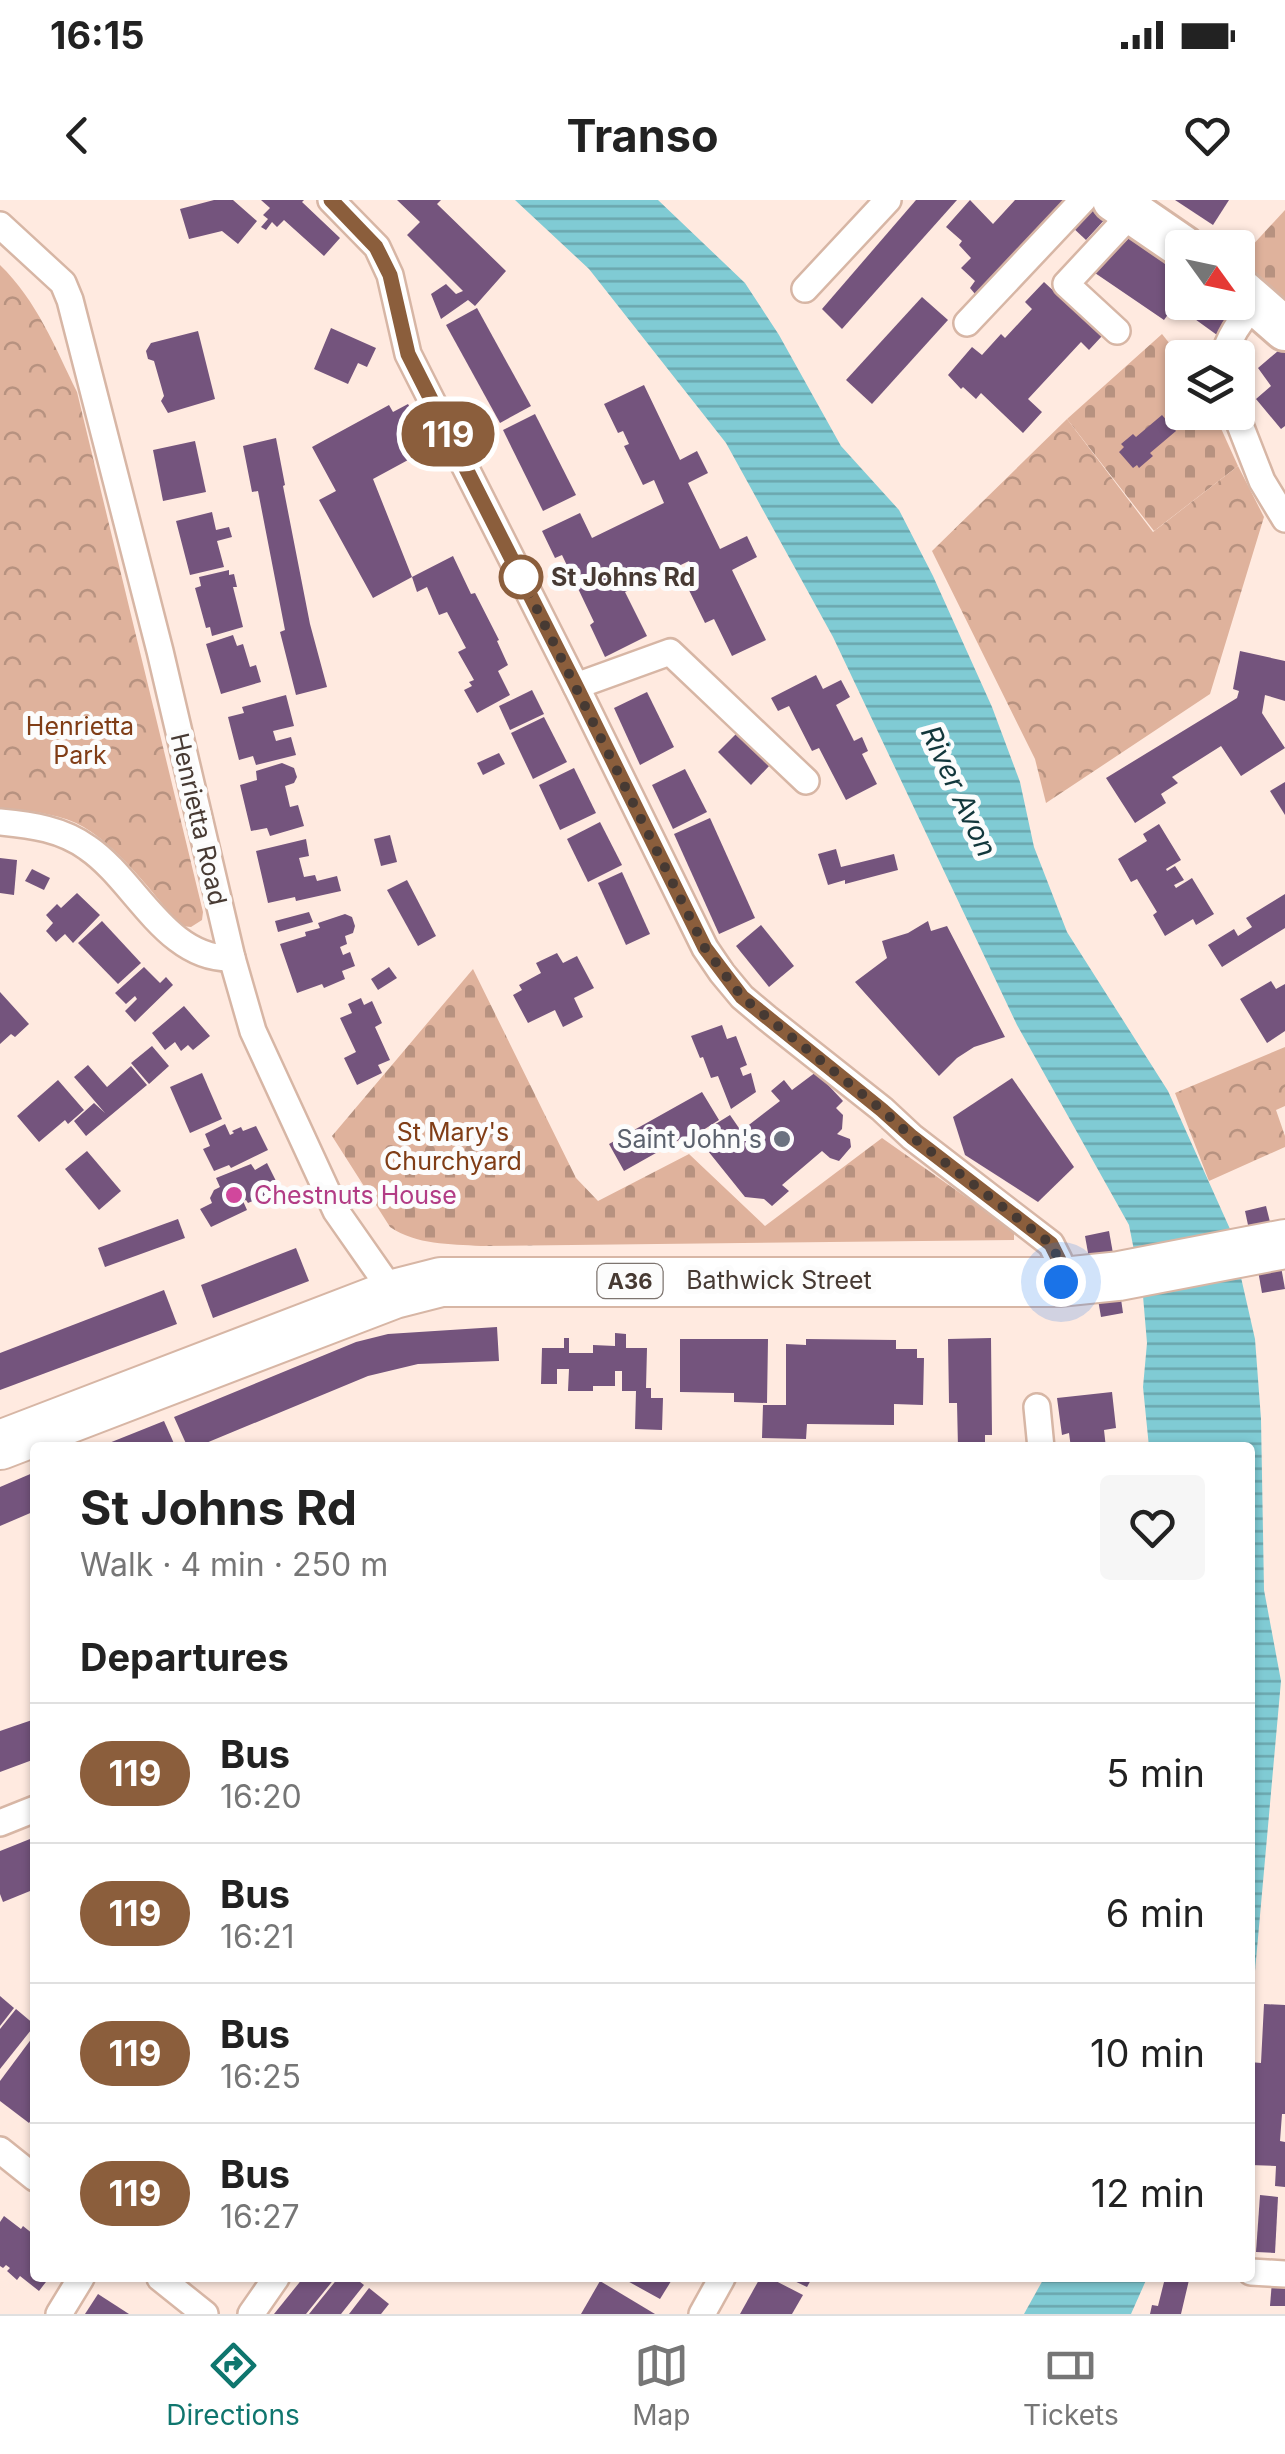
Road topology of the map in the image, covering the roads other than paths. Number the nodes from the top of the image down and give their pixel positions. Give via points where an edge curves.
1 (331, 200) edge
2 (888, 200) edge
3 (1083, 200) edge
4 (1123, 206) edge
5 (0, 225) edge
6 (1165, 235) edge
7 (805, 289) dead end
8 (1259, 307) edge
9 (968, 323) dead end
10 (1117, 331) dead end
11 (1229, 340) edge
12 (1243, 430) edge
13 (1285, 519) edge
14 (576, 686) junction
15 (806, 780) dead end
16 (0, 822) edge
17 (232, 958) junction
18 (1263, 1248) edge
19 (1061, 1282) junction
20 (394, 1294) junction
21 (1037, 1407) dead end
22 (1040, 1442) edge
23 (0, 1445) edge
24 (30, 1811) edge
25 (0, 1822) edge
26 (0, 2150) edge
27 (30, 2174) edge
28 (1255, 2272) edge
29 (1285, 2274) edge
30 (78, 2282) edge
31 (165, 2282) edge
32 (273, 2282) edge
33 (720, 2282) edge
34 (58, 2314) edge
35 (205, 2314) edge
36 (251, 2314) edge
37 (702, 2314) edge

1 - 14 street via 376,247 390,275 408,354
2 - 7 street
3 - 9 street
4 - 6 main road
4 - 10 street via 1066,284
5 - 17 street, Henrietta Road via 62,284 70,300
8 - 11 street via 1241,319
12 - 13 street
14 - 15 street via 670,652
14 - 19 street via 722,973 782,1030 1051,1244
16 - 17 street via 73,838 175,937 204,954
17 - 20 street, Henrietta Road via 253,1032 336,1211
18 - 19 highway, Bathwick Street / A36
19 - 20 highway, Bathwick Street / A36 via 441,1282
20 - 23 highway, Bathwick Street / A36
21 - 22 street
24 - 25 street
26 - 27 street
28 - 29 street
30 - 34 street
31 - 35 street
32 - 36 street
33 - 37 street

